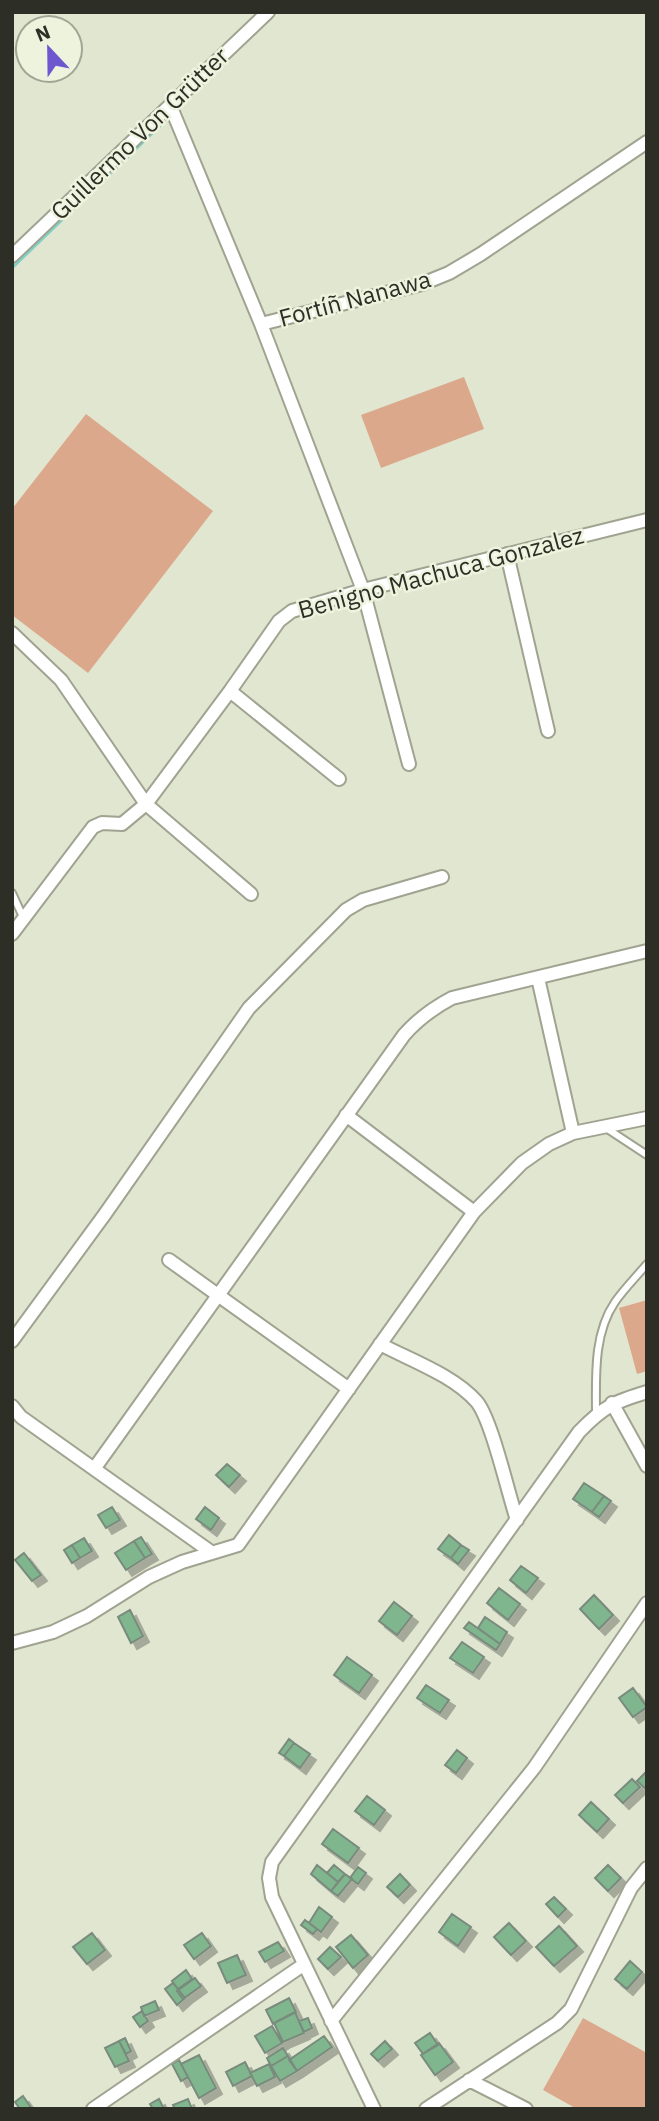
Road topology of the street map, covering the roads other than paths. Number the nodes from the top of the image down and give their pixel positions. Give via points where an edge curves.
1 (268, 12) edge
2 (170, 105) junction
3 (647, 142) edge
4 (12, 256) edge
5 (261, 324) junction
6 (647, 520) edge
7 (507, 554) junction
8 (363, 590) junction
9 (12, 634) edge
10 (230, 691) junction
11 (548, 731) dead end
12 (409, 764) dead end
13 (339, 779) dead end
14 (146, 804) junction
15 (442, 877) dead end
16 (12, 893) edge
17 (251, 894) dead end
18 (23, 917) junction
19 (12, 934) edge
20 (647, 951) edge
21 (538, 978) junction
22 (346, 1115) junction
23 (647, 1118) edge
24 (604, 1126) junction
25 (573, 1133) junction
26 (647, 1155) edge
27 (474, 1212) junction
28 (169, 1260) dead end
29 (647, 1264) edge
30 (217, 1296) junction
31 (12, 1341) edge
32 (380, 1344) junction
33 (349, 1389) junction
34 (647, 1392) edge
35 (612, 1403) junction
36 (12, 1406) edge
37 (596, 1415) junction
38 (647, 1466) edge
39 (94, 1469) junction
40 (517, 1520) junction
41 (211, 1552) junction
42 (647, 1603) edge
43 (12, 1643) edge
44 (647, 1868) edge
45 (303, 1965) junction
46 (331, 2021) junction
47 (469, 2080) junction
48 (107, 2104) edge
49 (93, 2109) edge
50 (374, 2109) edge
51 (426, 2109) edge
52 (526, 2109) edge

1 - 2 street, Guillermo Von Grütter
2 - 4 street, Guillermo Von Grütter
2 - 5 street, Fortíñ Nanawa
3 - 5 street, Fortíñ Nanawa via 449,273 422,284
5 - 8 street
6 - 7 street, Benigno Machuca Gonzalez
7 - 8 street, Benigno Machuca Gonzalez
7 - 11 street
8 - 10 street, Benigno Machuca Gonzalez via 292,611 279,621
8 - 12 street
9 - 14 street via 61,680
10 - 13 street
10 - 14 street, Benigno Machuca Gonzalez
14 - 17 street
14 - 18 street, Benigno Machuca Gonzalez via 122,824 93,827
15 - 31 street via 363,900 346,911 249,1007
16 - 18 lane
18 - 19 street, Benigno Machuca Gonzalez
20 - 21 street
21 - 22 street via 465,994 435,1006 404,1035
21 - 25 street
22 - 27 street
22 - 30 street
23 - 24 street
24 - 25 street
24 - 26 lane
25 - 27 street via 522,1163
27 - 32 street
28 - 30 street
29 - 37 lane via 613,1303 600,1337
30 - 33 street
30 - 39 street
32 - 33 street
32 - 40 street via 456,1384 479,1405
33 - 41 street via 247,1536 238,1545
34 - 35 street
35 - 37 street
35 - 38 street
36 - 39 street
37 - 40 street
39 - 41 street
40 - 45 street via 272,1862 272,1897
41 - 43 street via 149,1577 53,1632
42 - 46 street via 534,1768
44 - 47 street via 631,1888 571,2009
45 - 46 street
45 - 48 street
46 - 50 street
47 - 51 street
47 - 52 street
48 - 49 street

